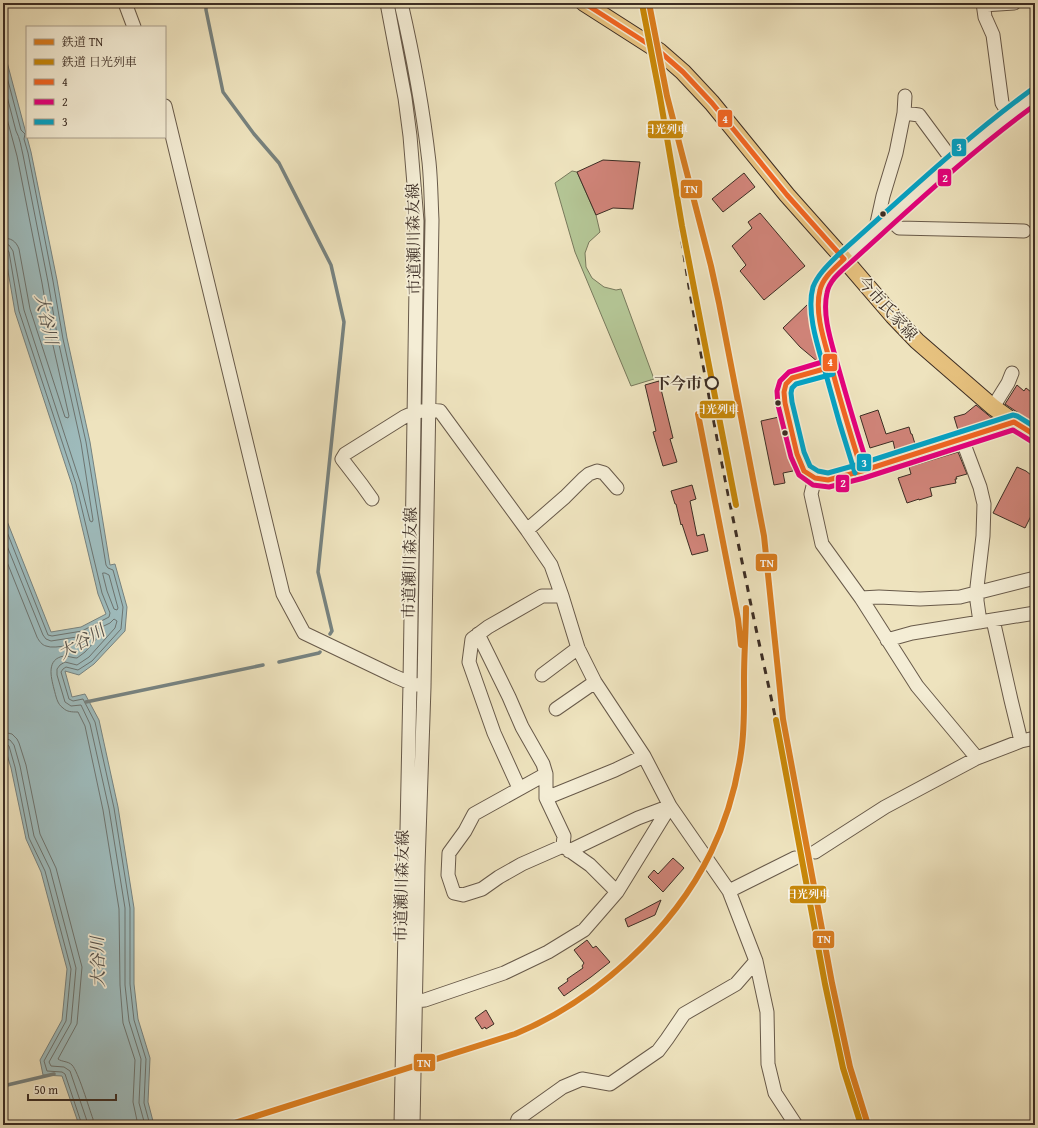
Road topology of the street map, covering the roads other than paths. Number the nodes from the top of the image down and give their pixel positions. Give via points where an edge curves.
1 (124, 3) edge
2 (387, 3) edge
3 (400, 3) edge
4 (584, 3) edge
5 (1014, 3) edge
6 (983, 4) edge
7 (134, 26) edge
8 (905, 96) dead end
9 (1035, 96) edge
10 (166, 110) edge
11 (904, 113) junction
12 (1009, 114) junction
13 (953, 161) junction
14 (889, 219) junction
15 (1024, 231) dead end
16 (875, 232) junction
17 (844, 259) junction
18 (831, 368) junction
19 (1012, 373) dead end
20 (993, 407) junction
21 (428, 410) junction
22 (415, 412) junction
23 (1014, 422) junction
24 (1035, 434) edge
25 (962, 439) junction
26 (862, 472) junction
27 (815, 478) junction
28 (617, 488) dead end
29 (372, 499) dead end
30 (527, 530) junction
31 (1035, 578) edge
32 (977, 592) junction
33 (562, 596) junction
34 (861, 598) junction
35 (1035, 613) edge
36 (987, 621) junction
37 (478, 634) junction
38 (887, 640) junction
39 (578, 648) junction
40 (542, 675) dead end
41 (595, 682) junction
42 (410, 683) junction
43 (424, 687) junction
44 (556, 709) dead end
45 (1035, 738) edge
46 (1021, 741) junction
47 (644, 756) junction
48 (977, 758) junction
49 (546, 774) junction
50 (519, 788) junction
51 (546, 798) junction
52 (670, 806) junction
53 (566, 848) junction
54 (815, 852) tunnel mouth
55 (795, 858) tunnel mouth
56 (729, 891) junction
57 (617, 892) junction
58 (756, 961) junction
59 (415, 1001) junction
60 (400, 1125) edge
61 (413, 1125) edge
62 (516, 1125) edge
63 (796, 1125) edge

1 - 7 street
2 - 22 street, 市道瀬川森友線 via 405,98 417,221
3 - 21 street, 市道瀬川森友線 via 414,63 429,163 432,235
4 - 17 main road, 今市氏家線 via 659,50 683,72
5 - 6 street
6 - 12 street via 985,17 993,35 1002,103
8 - 11 street
9 - 12 street
10 - 42 street via 283,594 304,633
11 - 13 street via 919,114
11 - 16 street
12 - 13 street
13 - 14 street
14 - 15 street via 899,228
14 - 16 street
16 - 17 street
17 - 18 street via 826,278 818,298 822,334
17 - 20 main road, 今市氏家線 via 917,341
18 - 26 street
18 - 27 street via 792,378 786,384 784,392 796,454 804,471
19 - 20 street
20 - 23 main road, 今市氏家線
21 - 22 street
21 - 30 street via 440,411
21 - 43 street, 市道瀬川森友線
22 - 29 street via 345,454 342,459
22 - 42 street, 市道瀬川森友線
23 - 24 main road, 今市氏家線
23 - 25 main road
25 - 26 main road
25 - 32 street via 984,504
26 - 27 street via 828,480
27 - 34 street via 811,494 822,544
28 - 30 street via 604,473 597,471 589,474
30 - 33 street via 551,565
31 - 32 street
32 - 34 street via 960,597
32 - 36 street via 977,601
33 - 37 street via 542,596
33 - 39 street
34 - 38 street
35 - 36 street
36 - 38 street via 912,633
36 - 46 street
37 - 49 street
37 - 50 street via 472,639 468,662 494,733
38 - 48 street via 917,686
39 - 40 street
39 - 41 street
41 - 44 street
41 - 47 street
42 - 43 street
42 - 60 street, 市道瀬川森友線
43 - 59 street, 市道瀬川森友線
45 - 46 street
46 - 48 street
47 - 51 street
47 - 52 street
48 - 54 street via 885,807
49 - 50 street
49 - 51 street
50 - 53 street via 474,814 448,853 448,875 454,893 463,895 482,889 522,864
51 - 53 street via 564,836
52 - 53 street
52 - 56 street
52 - 57 street
53 - 57 street via 590,865
55 - 56 street
56 - 58 street
57 - 59 street via 584,930 548,952 504,973 425,1000
58 - 62 street via 736,984 684,1014 658,1051 610,1084 582,1079 563,1087 518,1119
58 - 63 street via 767,1012 768,1064 775,1093
59 - 61 street, 市道瀬川森友線

